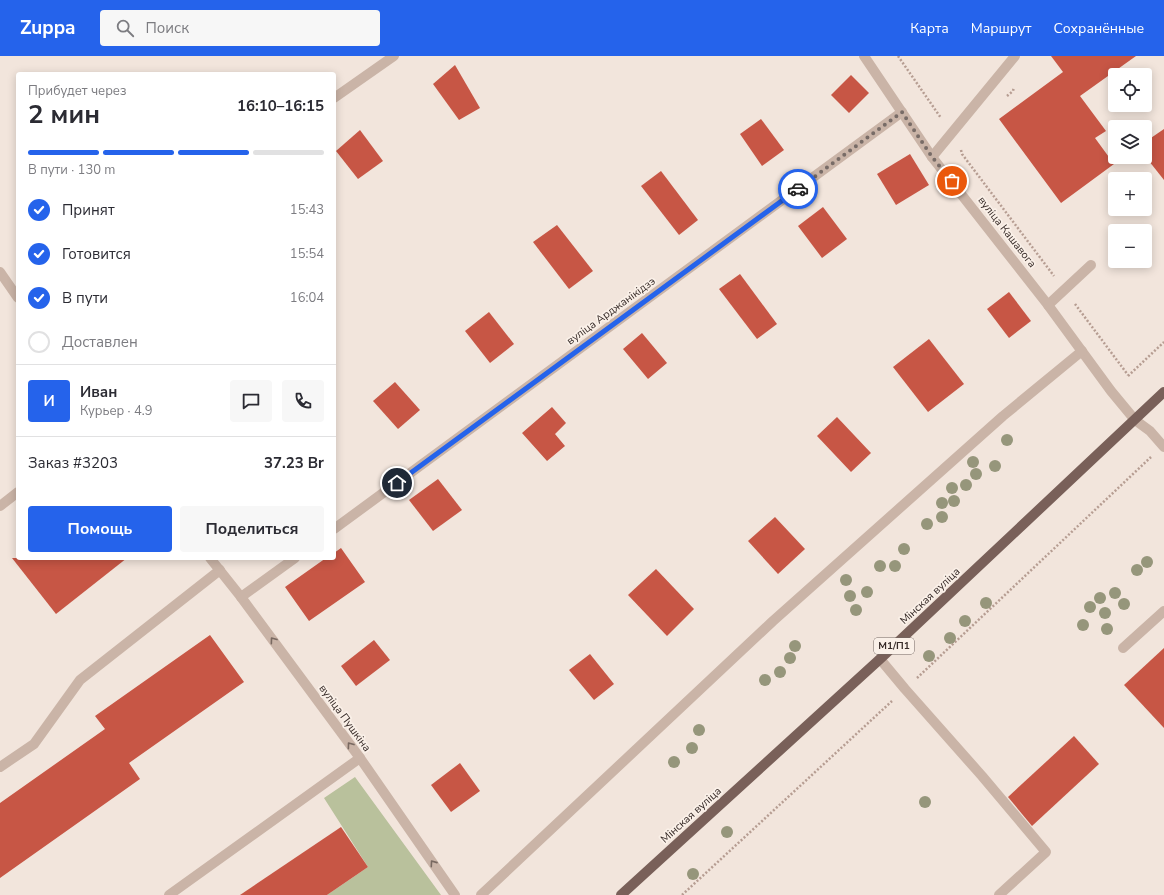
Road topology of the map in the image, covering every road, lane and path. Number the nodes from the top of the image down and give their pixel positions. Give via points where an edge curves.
1 (394, 56) edge
2 (864, 56) edge
3 (898, 56) edge
4 (1015, 56) edge
5 (1015, 84) dead end
6 (1007, 96) dead end
7 (336, 97) edge
8 (902, 112) junction
9 (951, 134) junction
10 (932, 157) junction
11 (1091, 265) dead end
12 (0, 272) edge
13 (1064, 290) junction
14 (16, 295) edge
15 (1048, 305) junction
16 (1164, 342) edge
17 (1082, 351) junction
18 (1128, 375) junction
19 (1111, 391) junction
20 (1164, 392) edge
21 (1135, 420) junction
22 (1150, 431) junction
23 (1164, 447) edge
24 (16, 494) edge
25 (0, 506) edge
26 (336, 528) edge
27 (212, 560) edge
28 (292, 560) edge
29 (220, 570) junction
30 (241, 597) junction
31 (1164, 611) edge
32 (1123, 648) dead end
33 (880, 659) junction
34 (905, 689) junction
35 (360, 758) junction
36 (0, 768) edge
37 (169, 895) edge
38 (455, 895) edge
39 (481, 895) edge
40 (621, 895) edge
41 (682, 895) edge
42 (999, 895) edge

1 - 7 street
2 - 8 street, вуліца Кашавога
3 - 9 path
4 - 9 street
5 - 6 path via 1013,91
8 - 10 street, вуліца Кашавога
8 - 26 street, вуліца Арджанікідзэ
9 - 10 street
9 - 13 path via 962,154
10 - 15 street, вуліца Кашавога
11 - 13 street
12 - 14 street
13 - 15 street
13 - 18 path
15 - 17 street, вуліца Кашавога
16 - 18 path
17 - 19 street, вуліца Кашавога
17 - 39 street via 1003,416 773,621
18 - 19 path
19 - 21 street, вуліца Кашавога
20 - 21 main road, Мінская вуліца / М1/П1
21 - 22 street, вуліца Кашавога
21 - 33 main road, Мінская вуліца / М1/П1
22 - 23 street, вуліца Кашавога
22 - 34 path via 1152,456
24 - 25 street
27 - 29 street, вуліца Пушкіна
28 - 30 street
29 - 30 street, вуліца Пушкіна
29 - 36 street via 80,680 34,744
35 -> 30 street, вуліца Пушкіна
31 - 32 street
33 - 34 street
33 - 40 main road, Мінская вуліца / М1/П1
34 - 41 path
34 - 42 street via 1046,852
35 - 37 street
38 -> 35 street, вуліца Пушкіна

